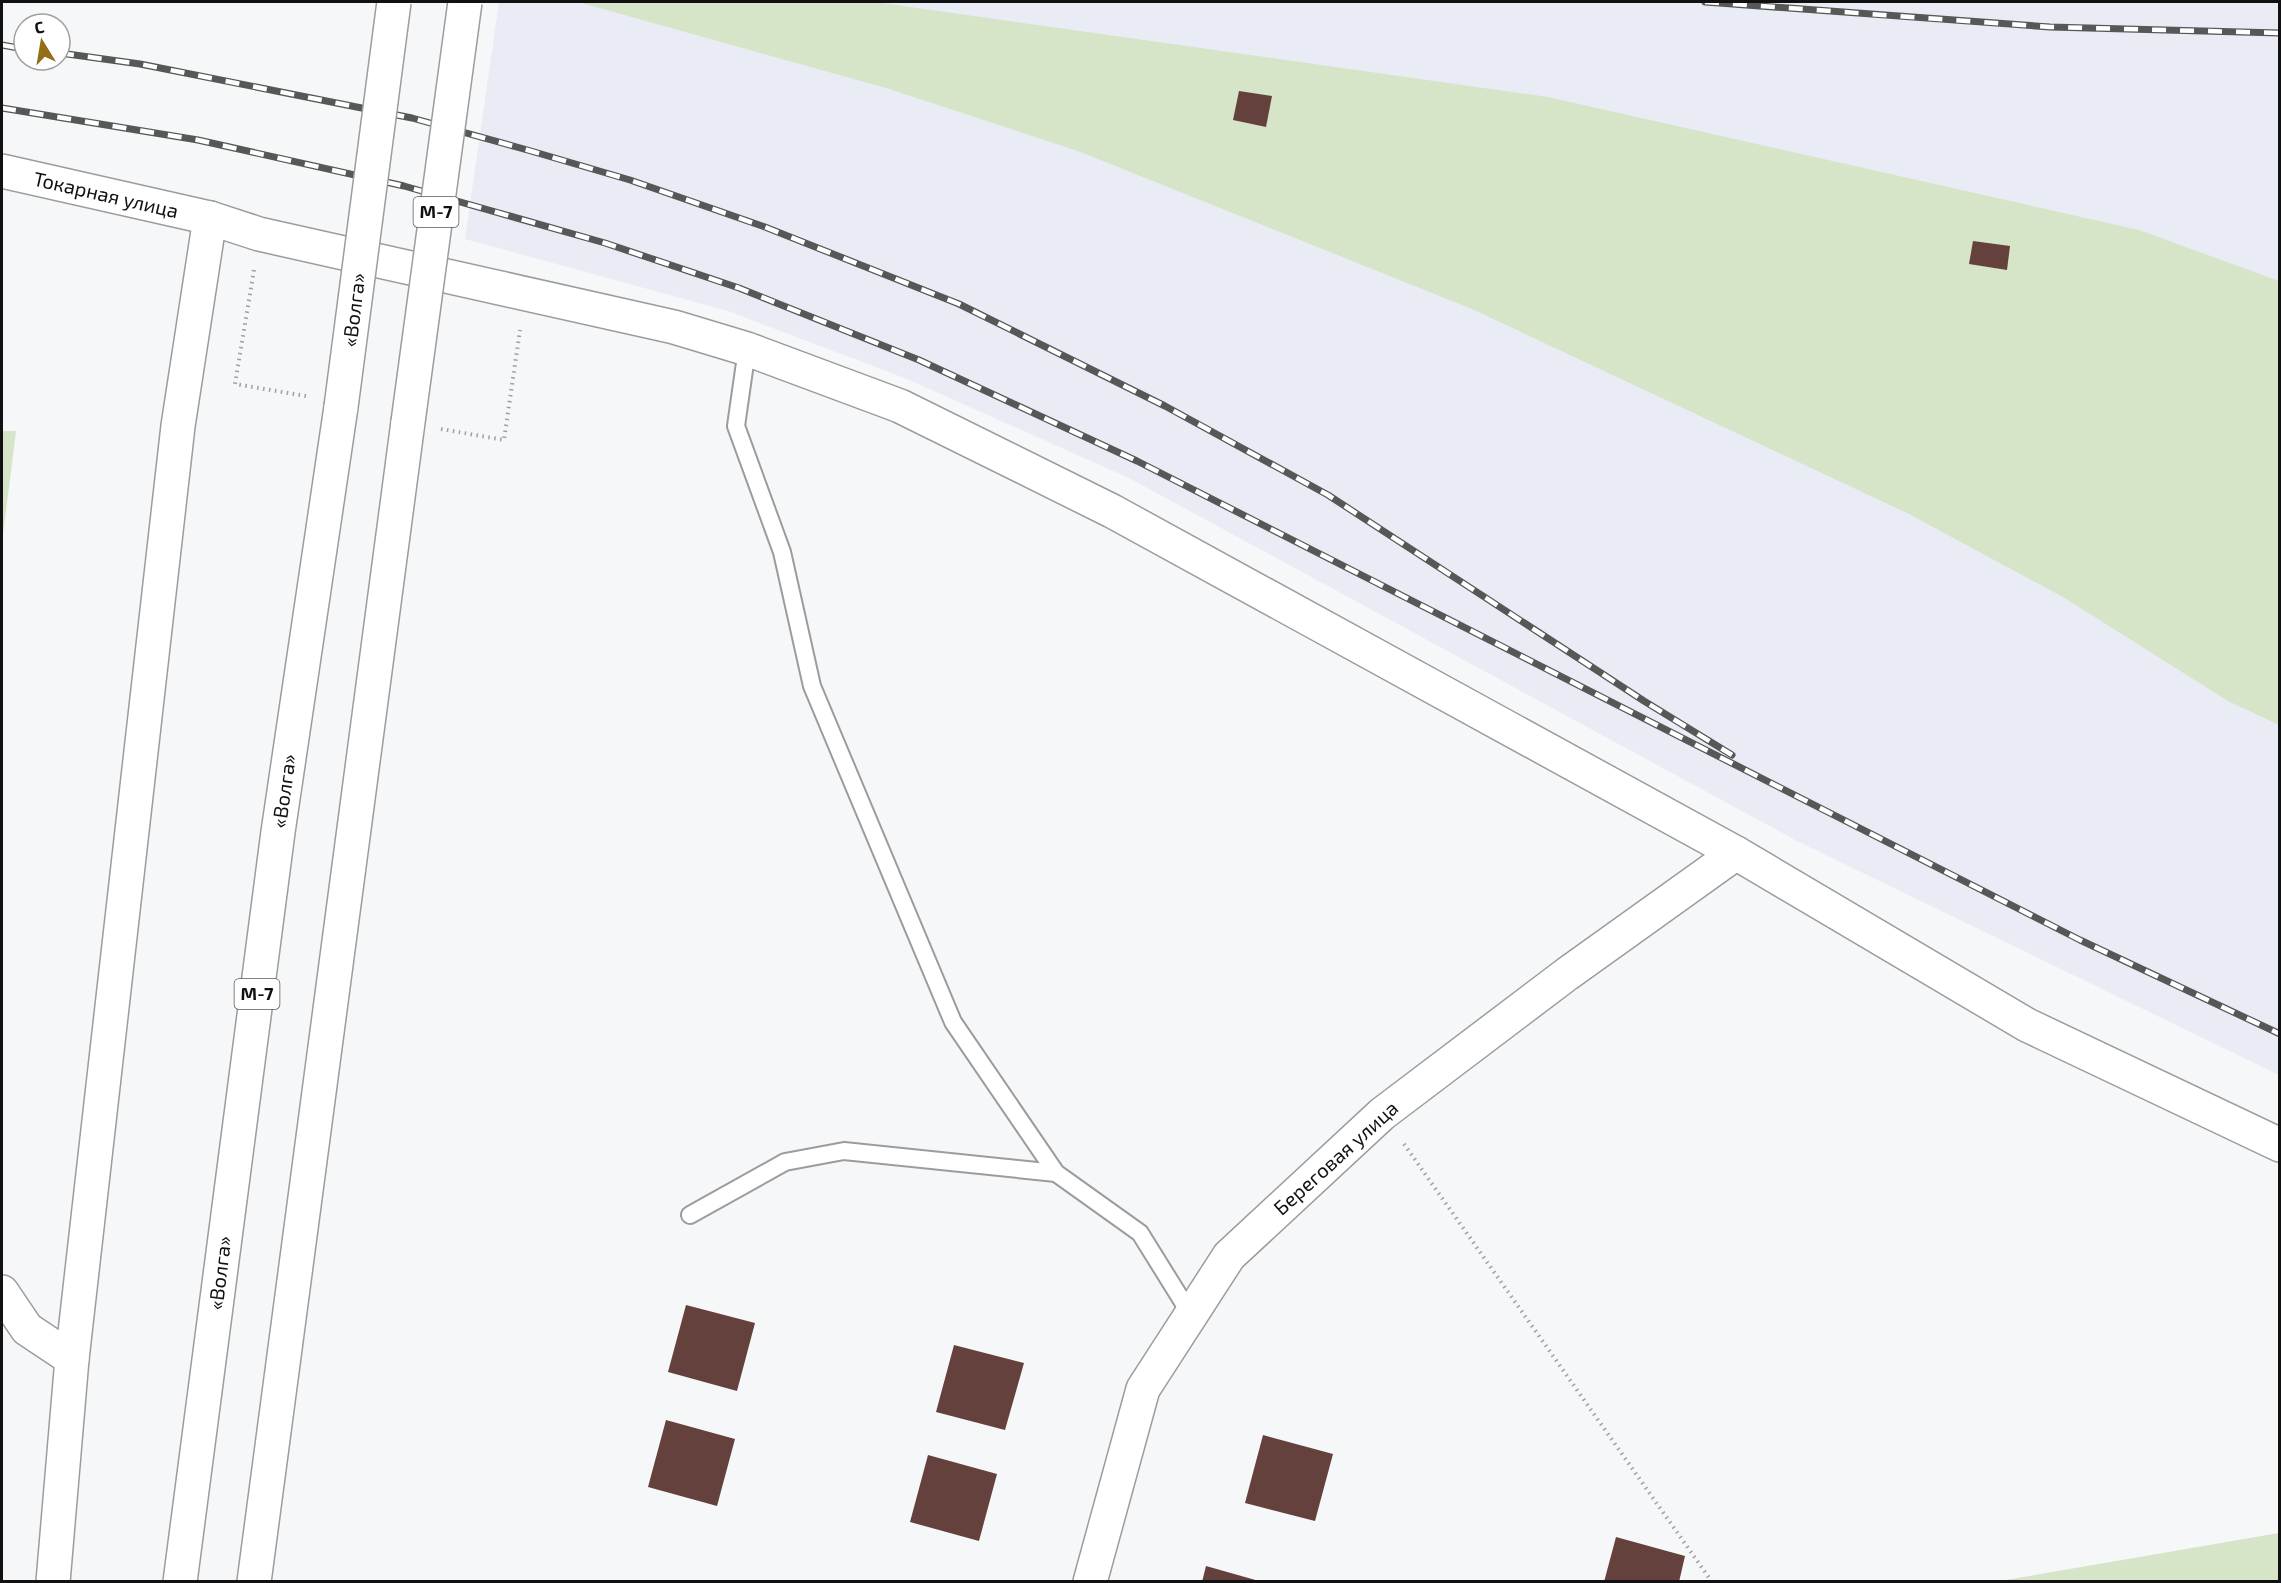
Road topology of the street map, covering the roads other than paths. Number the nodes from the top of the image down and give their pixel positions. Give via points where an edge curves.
1 (394, 2) edge
2 (465, 2) edge
3 (2, 171) edge
4 (210, 218) junction
5 (747, 350) junction
6 (1736, 853) junction
7 (2280, 1145) edge
8 (1056, 1173) junction
9 (690, 1215) dead end
10 (2, 1292) edge
11 (1191, 1315) junction
12 (72, 1359) junction
13 (53, 1581) edge
14 (180, 1581) edge
15 (254, 1581) edge
16 (1090, 1581) edge

1 - 14 main road, «Волга» / М-7, bridge via 341,407 276,844
2 - 15 main road, М-7, bridge via 422,425
3 - 4 main road, Токарная улица
4 - 5 main road, Токарная улица via 259,234 675,327
4 - 12 main road via 178,426
5 - 6 main road, Токарная улица via 900,406 1112,511
5 - 8 lane via 736,426 782,552 812,686 952,1022
6 - 7 main road, Токарная улица via 2027,1025
6 - 11 main road, Береговая улица via 1382,1113 1230,1256
8 - 9 lane via 844,1151 785,1162
8 - 11 lane via 1140,1233
10 - 12 main road via 27,1329
11 - 16 main road, Береговая улица via 1143,1389
12 - 13 main road

